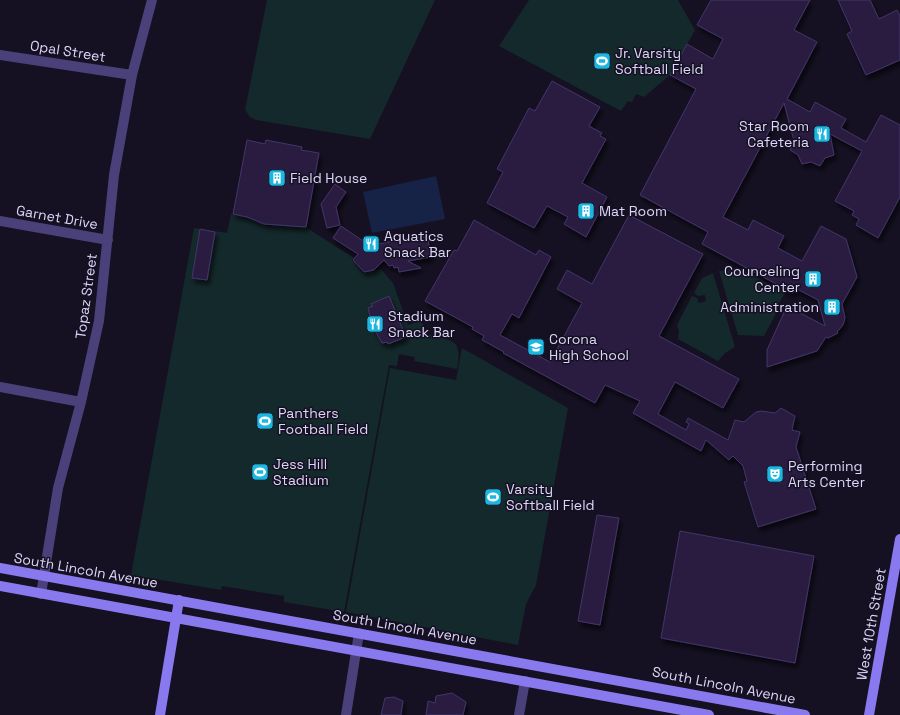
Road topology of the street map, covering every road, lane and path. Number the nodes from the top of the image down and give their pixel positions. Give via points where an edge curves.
1 (152, 0) edge
2 (0, 55) edge
3 (132, 75) junction
4 (0, 221) edge
5 (108, 240) junction
6 (0, 387) edge
7 (81, 402) junction
8 (900, 539) edge
9 (0, 568) edge
10 (43, 576) junction
11 (0, 586) edge
12 (41, 594) junction
13 (179, 600) junction
14 (177, 618) junction
15 (359, 633) junction
16 (356, 650) junction
17 (525, 681) junction
18 (693, 714) edge
19 (160, 715) edge
20 (346, 715) edge
21 (519, 715) edge
22 (709, 715) edge
23 (805, 715) edge
24 (869, 715) edge

1 - 3 street, Topaz Street
2 - 3 street, Opal Street
3 - 5 street, Topaz Street via 114,175
4 - 5 street, Garnet Drive
5 - 7 street, Topaz Street via 99,321
6 - 7 street
7 - 10 street, Topaz Street via 58,488
8 - 24 main road, West 10th Street
9 - 10 main road, South Lincoln Avenue
10 - 12 street, Topaz Street
10 - 13 main road, South Lincoln Avenue
11 - 12 main road
12 - 14 main road
13 - 14 main road
13 - 15 main road, South Lincoln Avenue
14 - 16 main road
14 - 19 main road
15 - 16 street
15 - 23 main road, South Lincoln Avenue
16 - 17 main road
16 - 20 street
17 - 18 main road
17 - 21 street
18 - 22 main road

